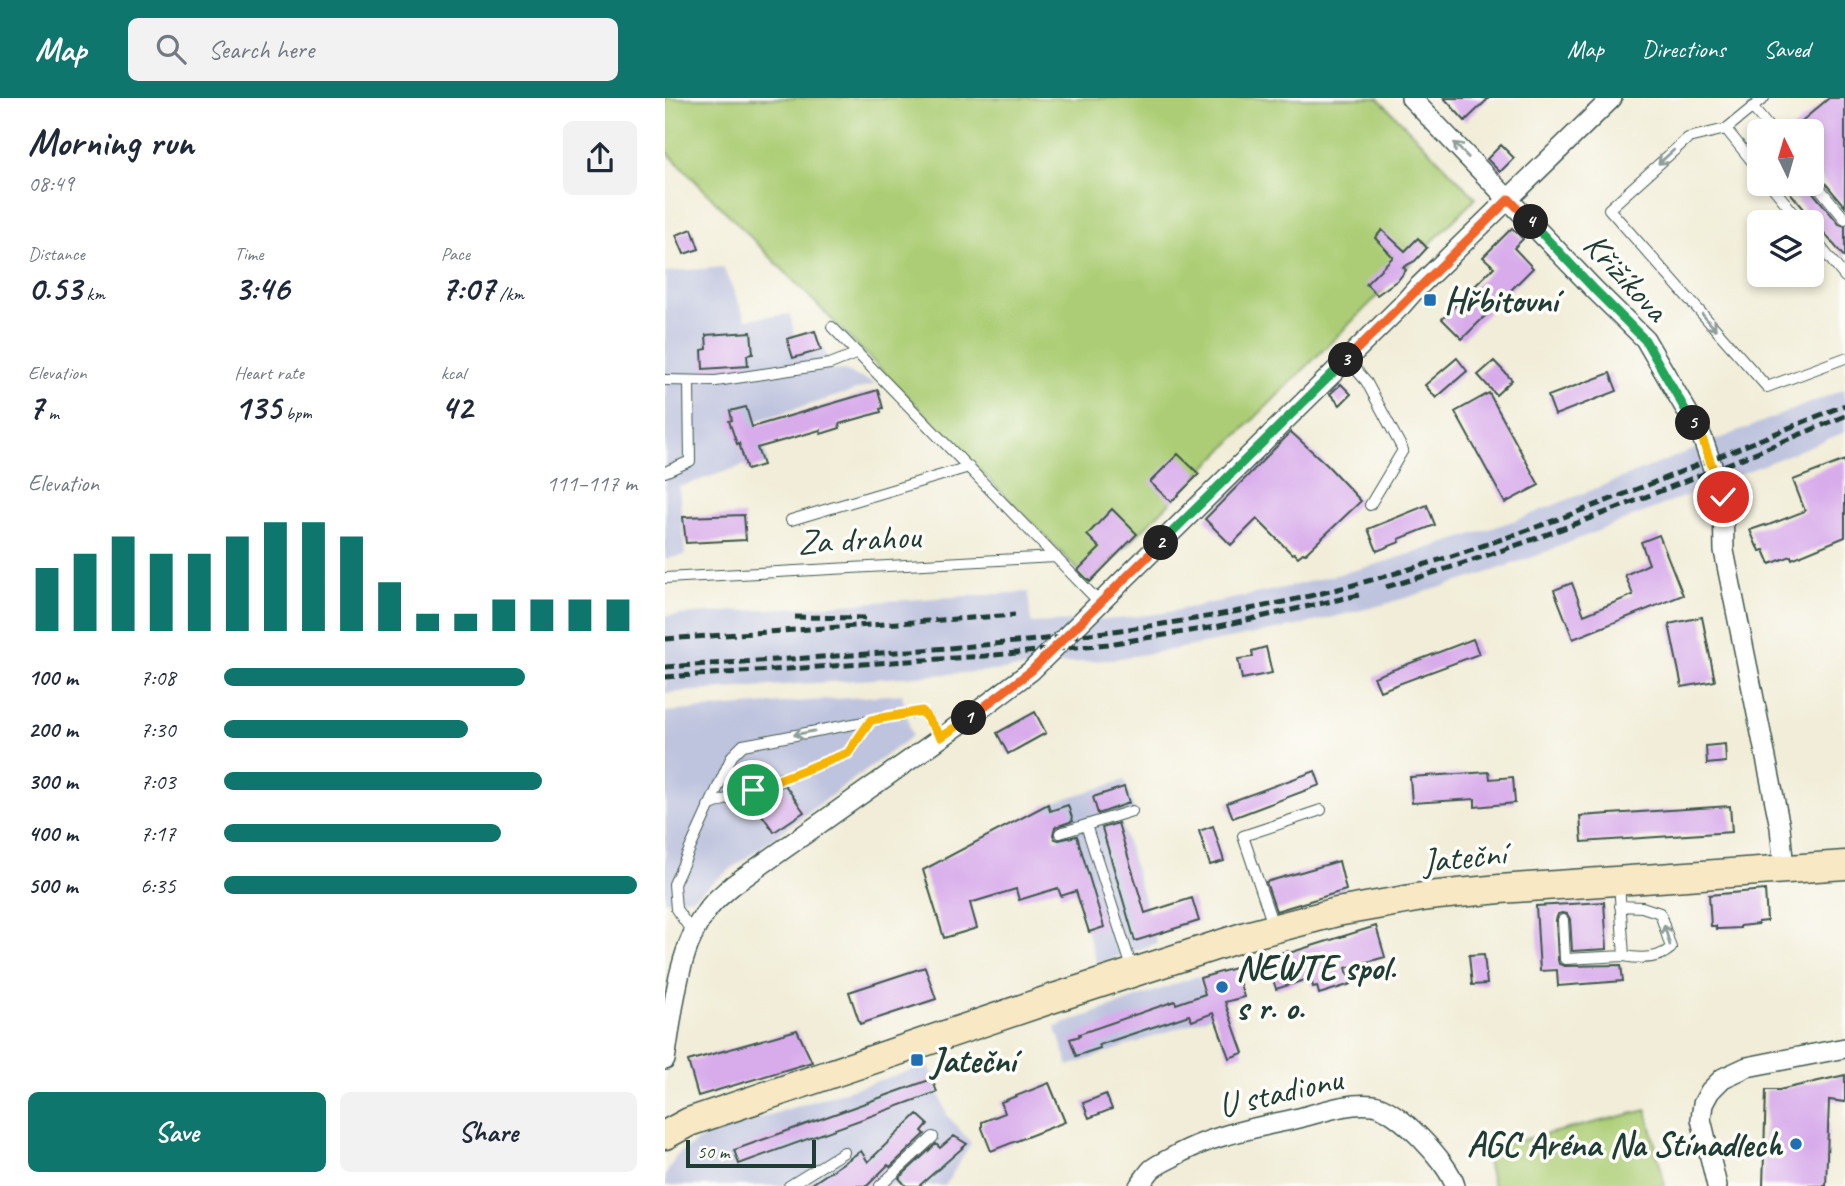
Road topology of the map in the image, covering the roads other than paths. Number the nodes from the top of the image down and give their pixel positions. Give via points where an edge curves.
1 (1411, 98) edge
2 (1612, 98) edge
3 (1764, 98) edge
4 (1752, 107) junction
5 (1762, 119) edge
6 (1726, 130) junction
7 (1747, 155) edge
8 (1824, 194) edge
9 (1780, 196) edge
10 (1509, 199) junction
11 (1791, 210) edge
12 (1845, 219) edge
13 (1824, 251) edge
14 (1845, 278) edge
15 (832, 327) dead end
16 (858, 353) junction
17 (1845, 358) edge
18 (1347, 359) junction
19 (665, 380) edge
20 (689, 381) junction
21 (969, 467) junction
22 (665, 472) edge
23 (1370, 505) dead end
24 (791, 520) dead end
25 (1056, 557) junction
26 (665, 578) edge
27 (1100, 603) junction
28 (871, 720) junction
29 (941, 737) junction
30 (708, 806) junction
31 (1321, 810) dead end
32 (1132, 811) dead end
33 (1086, 825) junction
34 (1061, 833) dead end
35 (1845, 865) edge
36 (1784, 869) junction
37 (1619, 893) junction
38 (1563, 920) dead end
39 (1274, 929) junction
40 (693, 933) junction
41 (1624, 956) junction
42 (1133, 973) junction
43 (1845, 1048) edge
44 (665, 1060) edge
45 (665, 1135) edge
46 (933, 1137) dead end
47 (844, 1152) dead end
48 (789, 1186) edge
49 (880, 1186) edge
50 (1139, 1186) edge
51 (1455, 1186) edge
52 (1717, 1186) edge

10 -> 1 street, Křižíkova
2 - 10 street
3 - 4 lane
4 - 5 lane
4 - 6 lane
6 - 7 lane
6 -> 17 lane via 1688,138 1609,209 1767,387
8 - 12 lane
9 - 11 lane
10 - 18 street
10 - 36 street, Křižíkova via 1645,340 1702,438 1723,497 1724,551 1780,827
13 - 14 lane
15 - 16 lane
16 - 20 lane via 830,364 716,382
16 - 21 lane
18 - 23 lane via 1366,381 1403,450
18 - 27 street
19 - 20 lane
20 - 22 lane via 690,460
21 - 24 lane
21 - 25 lane
25 - 26 lane, Za drahou
25 - 27 lane
27 - 29 street via 1020,680
28 - 29 lane via 922,711
28 - 30 lane via 848,753
28 -> 30 lane via 743,745 731,756
29 - 40 street via 733,885 707,910
30 - 40 lane via 674,884 676,909
31 - 39 lane via 1243,836
32 - 33 lane
33 - 34 lane
33 - 42 lane
35 - 36 main road, Jateční
36 - 37 main road, Jateční
37 - 39 main road, Jateční via 1500,889 1428,896
37 - 41 lane
41 -> 37 lane via 1647,958 1671,948 1660,913
38 - 41 lane via 1565,959
39 - 42 main road, Jateční
40 - 44 street via 677,971
42 - 45 main road, Jateční via 689,1122
43 - 52 street via 1748,1067 1723,1078 1710,1091 1701,1119
46 - 49 lane
47 - 48 lane
50 - 51 street, U stadionu via 1153,1168 1213,1138 1348,1106 1375,1105 1398,1117 1422,1140

